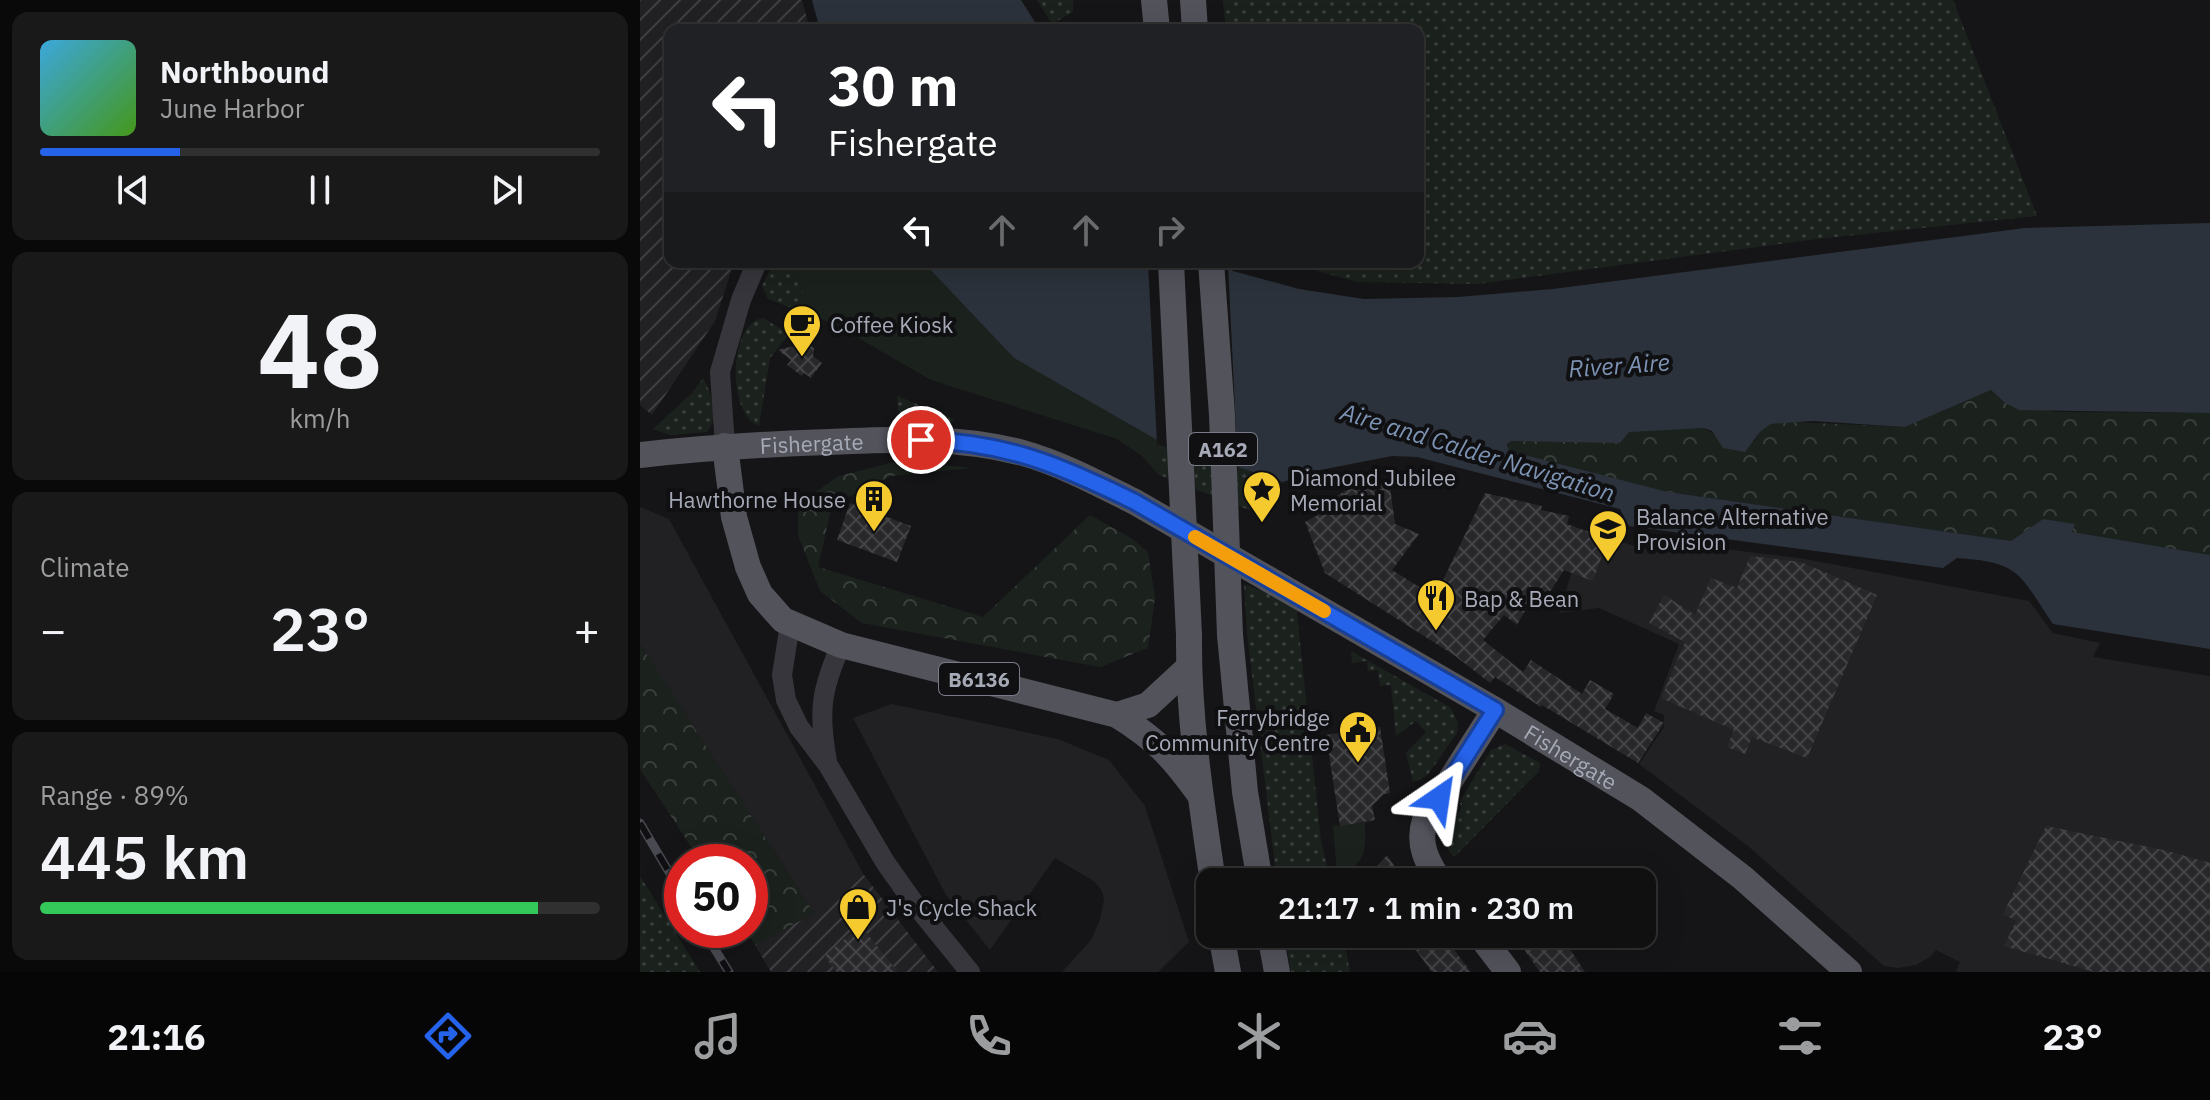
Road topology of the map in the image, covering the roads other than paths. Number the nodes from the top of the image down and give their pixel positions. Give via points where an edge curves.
1 (754, 268) edge
2 (1171, 268) edge
3 (1211, 268) edge
4 (725, 446) junction
5 (640, 455) edge
6 (790, 624) junction
7 (841, 645) junction
8 (1188, 668) junction
9 (1495, 710) junction
10 (1117, 715) junction
11 (828, 765) junction
12 (1200, 795) junction
13 (1211, 868) edge
14 (1258, 868) edge
15 (1431, 868) edge
16 (1224, 948) edge
17 (1273, 948) edge
18 (1490, 948) edge
19 (970, 972) edge
20 (1228, 972) edge
21 (1277, 972) edge
22 (1508, 972) edge
23 (1849, 972) edge

1 - 4 street via 720,372
2 - 8 main road, A162, bridge
3 - 14 main road, A162, bridge via 1230,635
4 - 5 main road, Fishergate
4 - 6 main road, B6136 via 734,517 748,567 760,594
4 - 9 main road, Fishergate via 948,441 1002,448 1051,463 1135,502
6 - 7 main road, B6136
6 - 11 street via 782,675 786,700
7 - 10 main road, B6136
7 - 11 street via 823,695 820,725
8 - 10 main road via 1148,705
8 - 12 main road, A162
9 - 15 main road via 1425,820 1420,837
9 - 23 main road, Fishergate via 1641,799 1743,878
10 - 12 main road via 1173,757
11 - 19 street via 885,862
12 - 13 main road, A162
16 - 20 main road
17 - 21 main road
18 - 22 main road

